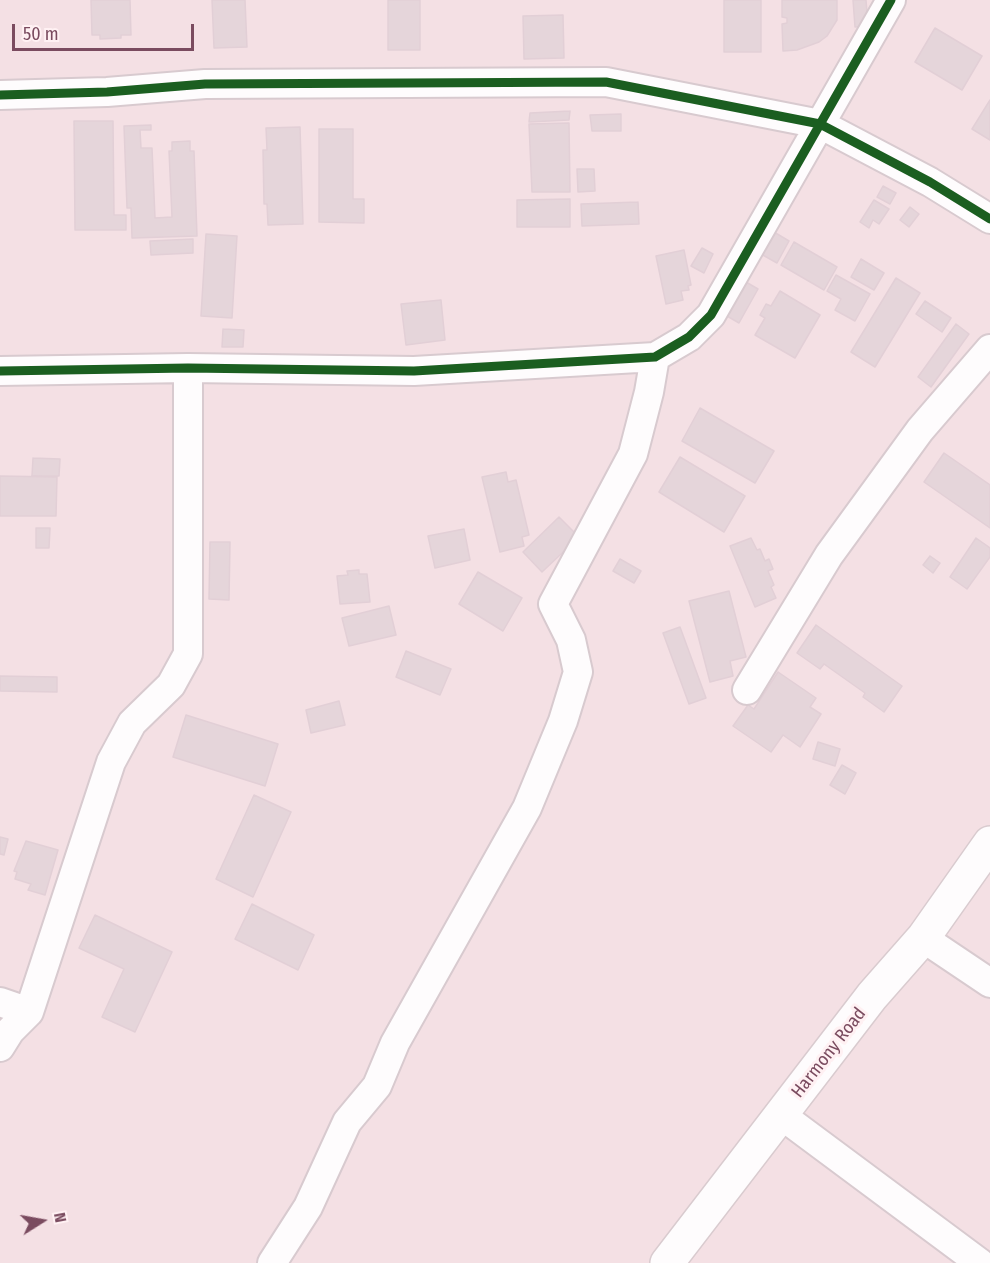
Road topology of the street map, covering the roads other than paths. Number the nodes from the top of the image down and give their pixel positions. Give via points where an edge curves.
1 (891, 0) edge
2 (0, 95) edge
3 (820, 124) junction
4 (990, 219) edge
5 (990, 349) edge
6 (655, 357) junction
7 (188, 368) junction
8 (0, 371) edge
9 (747, 690) dead end
10 (990, 843) edge
11 (923, 938) junction
12 (990, 983) edge
13 (0, 1002) edge
14 (29, 1012) junction
15 (0, 1047) edge
16 (781, 1114) junction
17 (273, 1263) edge
18 (668, 1263) edge
19 (980, 1263) edge

1 - 3 street
2 - 3 street via 205,84 606,82
3 - 4 street via 930,182
3 - 6 street via 711,315 689,337
5 - 9 street via 920,430 829,555
6 - 7 street via 414,371
6 - 17 street via 633,454 553,604 571,640 578,672 563,721 527,808 395,1043 377,1086 347,1122 308,1207
7 - 8 street
7 - 14 street via 188,654 171,685 132,723 111,762
10 - 11 main road, Harmony Road
11 - 12 street
11 - 16 main road, Harmony Road via 872,996
13 - 14 street
14 - 15 street
16 - 18 main road, Harmony Road
16 - 19 street

